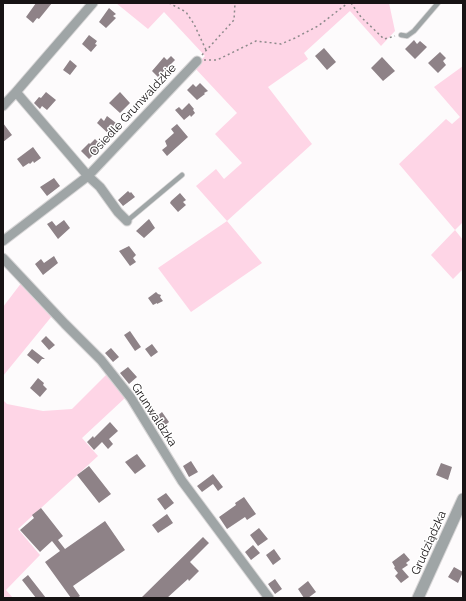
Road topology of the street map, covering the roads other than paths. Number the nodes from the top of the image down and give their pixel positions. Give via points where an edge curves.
1 (93, 3) edge
2 (438, 3) edge
3 (401, 35) road end
4 (197, 61) road end
5 (16, 92) junction
6 (3, 106) edge
7 (182, 175) dead end
8 (88, 176) junction
9 (127, 221) joint
10 (3, 241) edge
11 (3, 258) edge
12 (463, 499) edge
13 (269, 598) edge
14 (418, 598) edge

1 - 5 street
2 - 3 lane via 414,31 407,36
4 - 8 street, Osiedle Grunwaldzkie
5 - 6 street
5 - 8 street, Osiedle Grunwaldzkie
7 - 9 lane
8 - 9 street, Osiedle Grunwaldzkie
8 - 10 street, Osiedle Grunwaldzkie
11 - 13 street, Grunwaldzka via 101,360 131,398 182,481
12 - 14 street, Grudziądzka

